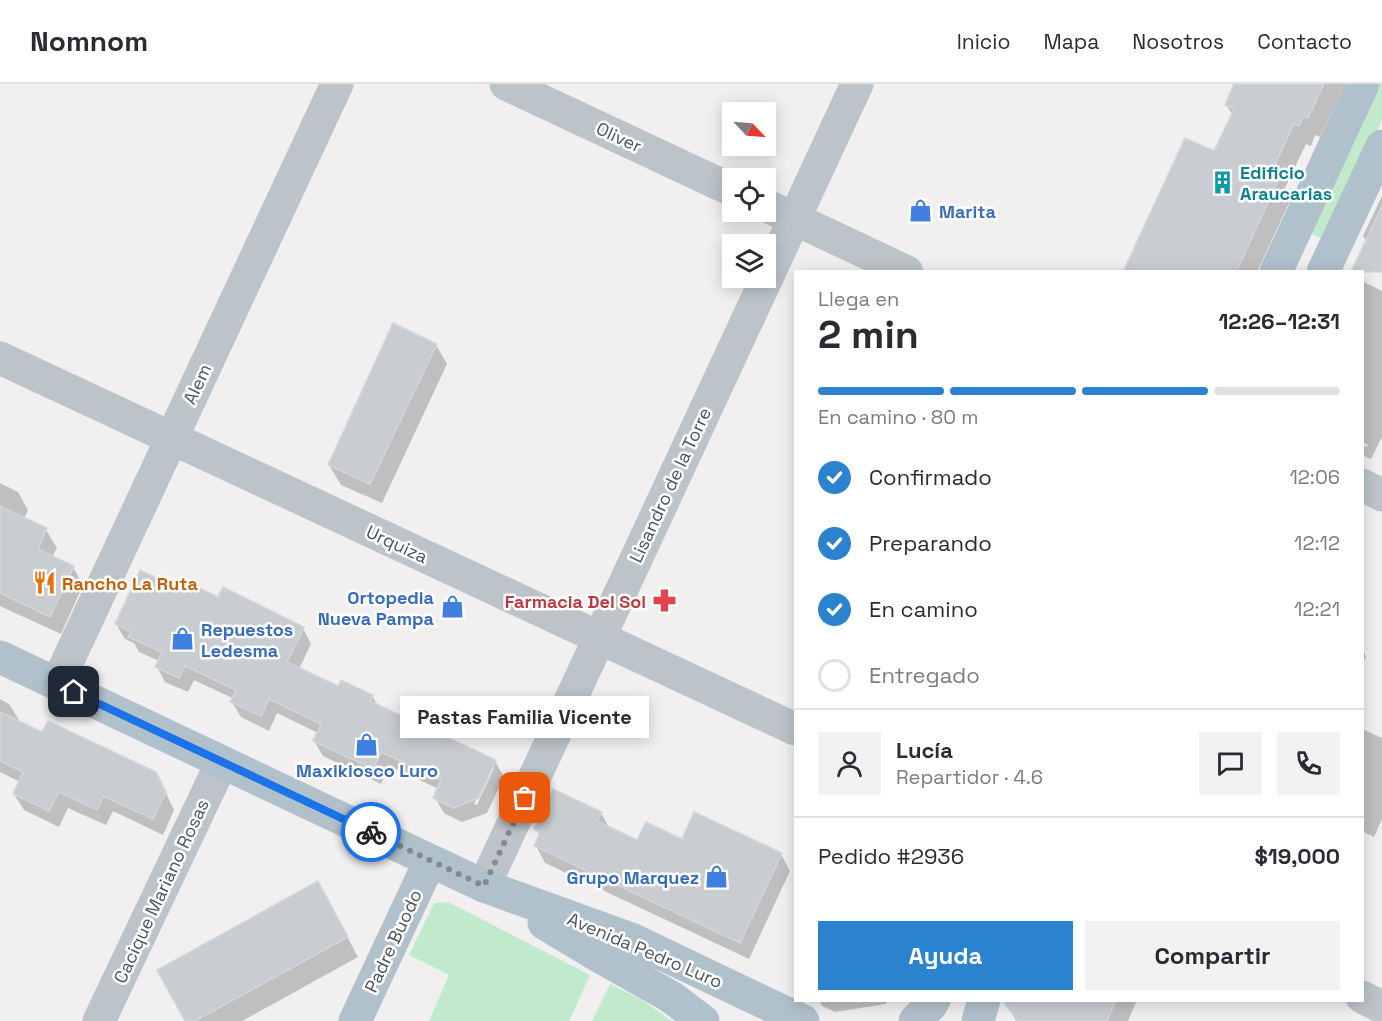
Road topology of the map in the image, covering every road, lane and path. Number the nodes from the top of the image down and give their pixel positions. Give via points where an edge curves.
1 (337, 84) edge
2 (506, 84) edge
3 (857, 84) edge
4 (1363, 84) edge
5 (1382, 146) edge
6 (722, 185) edge
7 (779, 212) edge
8 (903, 270) edge
9 (1277, 270) edge
10 (1324, 270) edge
11 (0, 358) edge
12 (172, 438) junction
13 (1364, 486) edge
14 (1382, 495) edge
15 (599, 638) junction
16 (0, 657) edge
17 (57, 684) junction
18 (794, 729) edge
19 (222, 762) junction
20 (430, 861) junction
21 (484, 886) junction
22 (1364, 998) edge
23 (932, 1002) edge
24 (983, 1002) edge
25 (1382, 1007) edge
26 (99, 1021) edge
27 (355, 1021) edge
28 (703, 1021) edge
29 (803, 1021) edge
30 (915, 1021) edge
31 (978, 1021) edge

1 - 12 street, Alem
2 - 6 street, Oliver
3 - 7 street, Lisandro de la Torre
4 - 9 main road
5 - 10 main road
7 - 8 street
7 - 15 street, Lisandro de la Torre
11 - 12 street, Urquiza
12 - 15 street, Urquiza
12 - 17 street, Alem
13 - 14 street
15 - 18 street, Urquiza
15 - 21 street, Lisandro de la Torre
16 - 17 main road, Avenida Pedro Luro
17 - 19 main road, Avenida Pedro Luro
19 - 20 main road, Avenida Pedro Luro
19 - 26 street, Cacique Mariano Rosas
20 - 21 main road, Avenida Pedro Luro
20 - 27 main road, Padre Buodo
21 - 28 main road, Avenida Pedro Luro via 666,993
21 - 29 main road, Avenida Pedro Luro via 631,939
22 - 25 street
23 - 30 main road
24 - 31 main road

